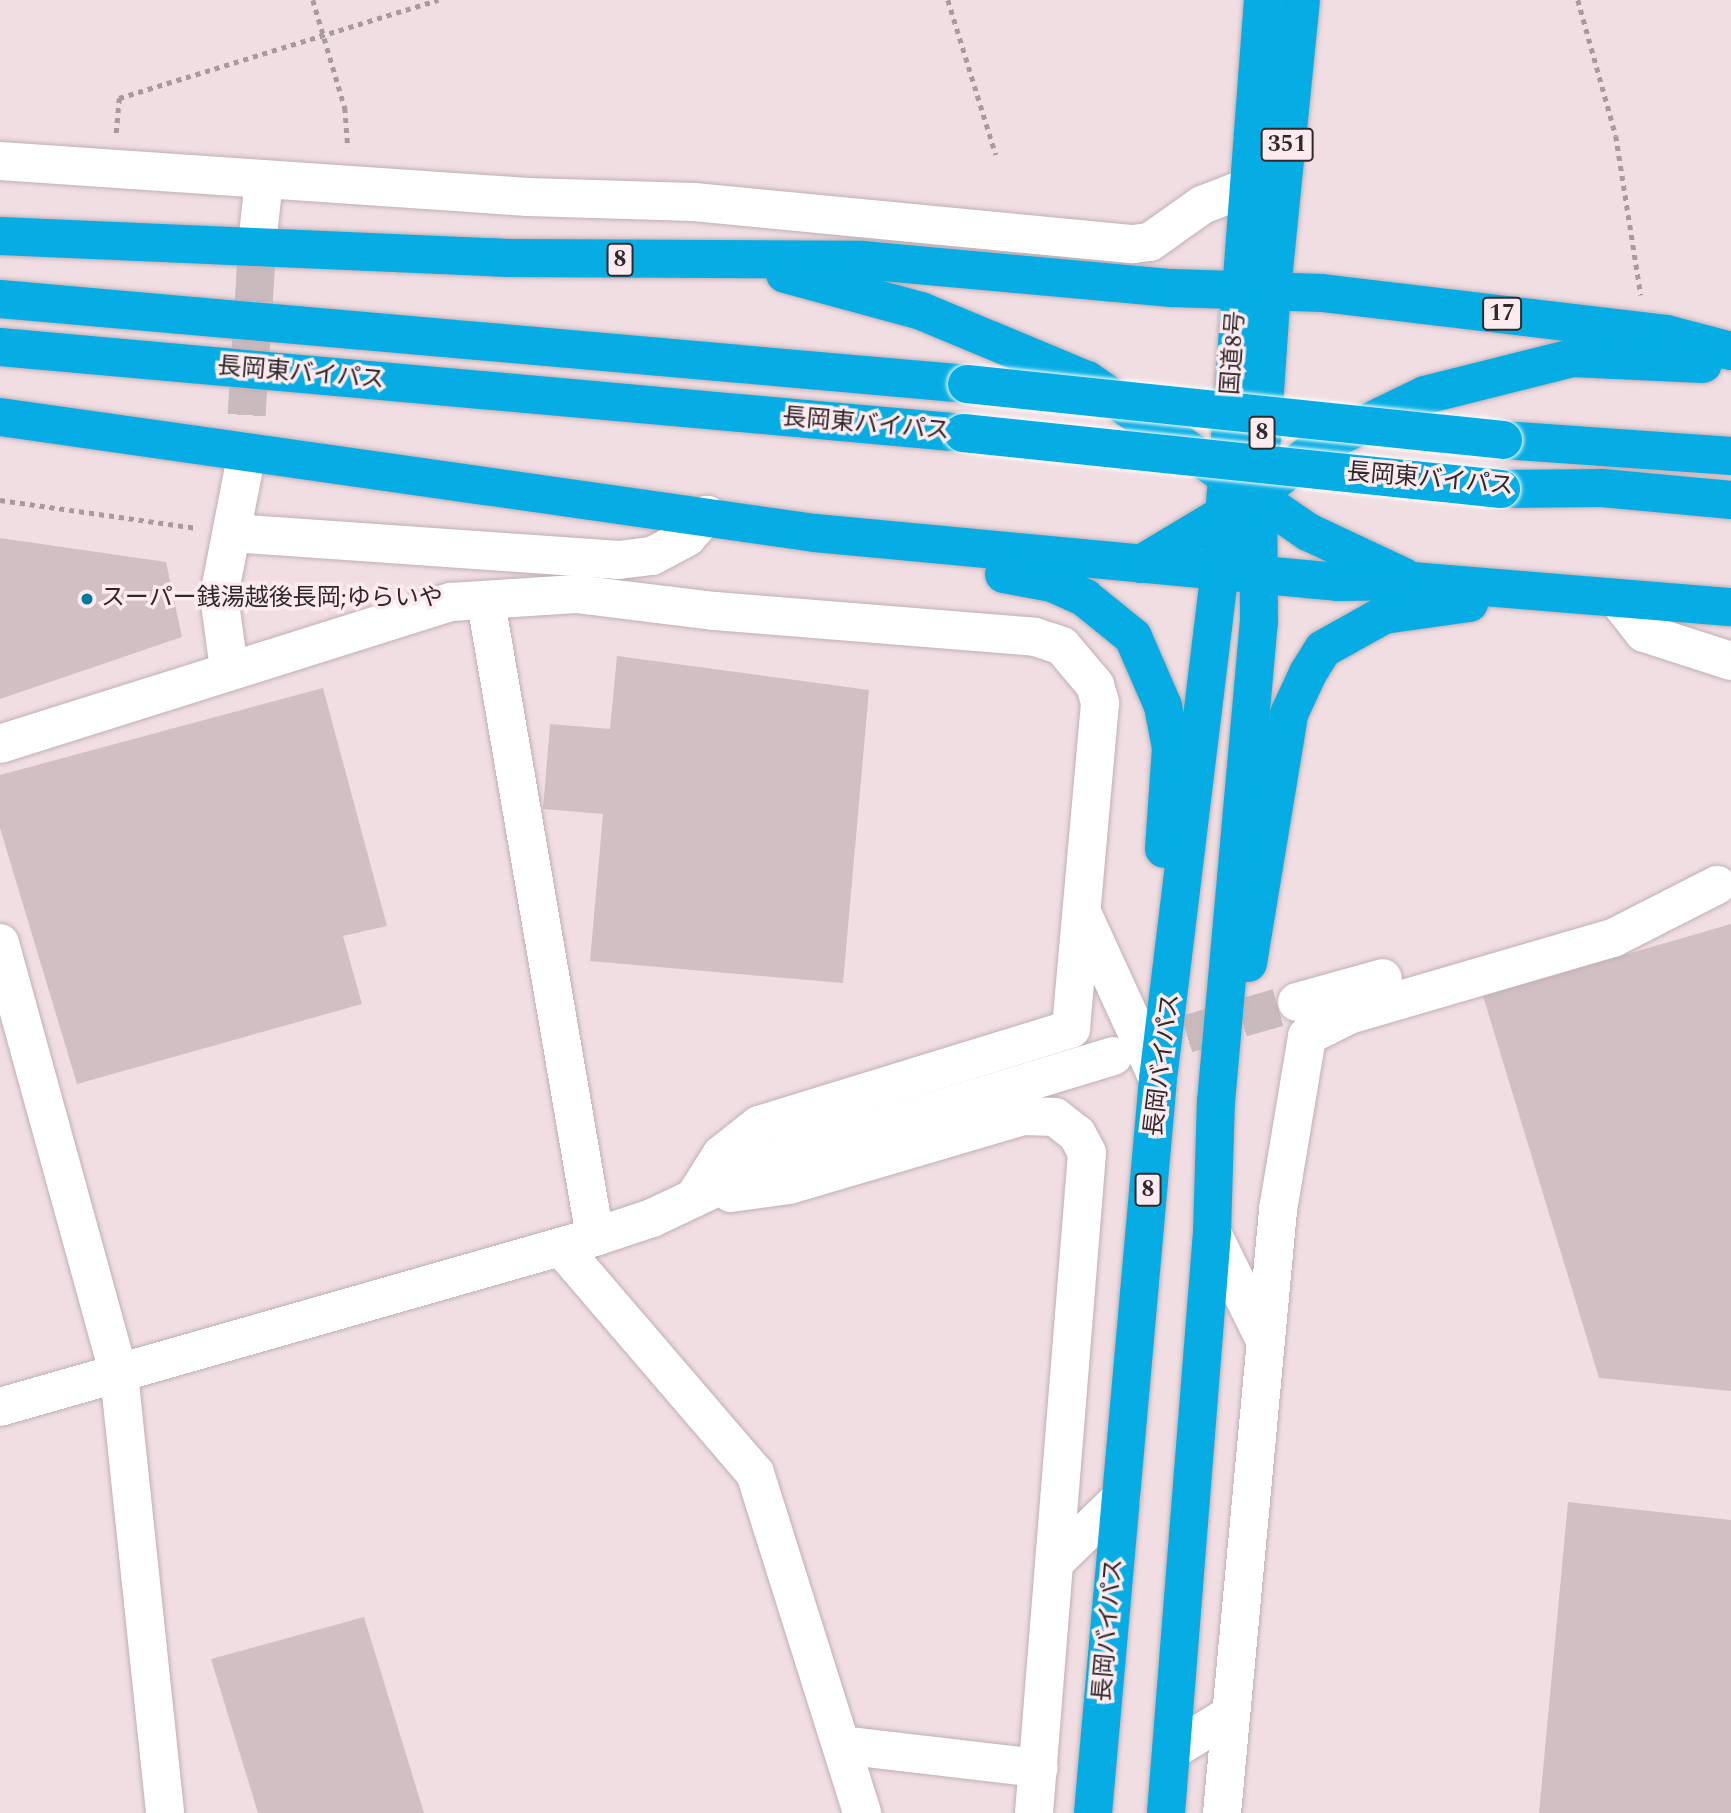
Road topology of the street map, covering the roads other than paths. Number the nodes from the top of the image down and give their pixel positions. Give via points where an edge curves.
1 (1263, 0) edge
2 (1303, 0) edge
3 (0, 161) edge
4 (264, 180) junction
5 (1246, 188) junction
6 (258, 235) tunnel mouth
7 (0, 236) edge
8 (741, 262) junction
9 (1255, 288) junction
10 (1322, 293) junction
11 (0, 299) edge
12 (0, 347) edge
13 (1731, 351) edge
14 (1731, 367) edge
15 (0, 417) edge
16 (1731, 456) edge
17 (243, 472) tunnel mouth
18 (1242, 477) junction
19 (1731, 500) edge
20 (707, 515) junction
21 (1224, 515) junction
22 (232, 533) junction
23 (816, 533) junction
24 (580, 557) junction
25 (1141, 564) junction
26 (1220, 570) junction
27 (1261, 575) junction
28 (1412, 581) junction
29 (576, 594) junction
30 (1618, 600) junction
31 (486, 602) junction
32 (1731, 607) edge
33 (1731, 661) edge
34 (229, 669) junction
35 (0, 744) edge
36 (1724, 883) edge
37 (1084, 918) junction
38 (0, 943) edge
39 (1297, 1002) tunnel mouth
40 (1114, 1056) tunnel mouth
41 (1158, 1079) junction
42 (1216, 1102) junction
43 (694, 1198) junction
44 (1212, 1233) junction
45 (578, 1242) junction
46 (1264, 1338) junction
47 (119, 1374) junction
48 (0, 1407) edge
49 (1121, 1498) junction
50 (1058, 1559) junction
51 (1230, 1715) junction
52 (842, 1745) junction
53 (1173, 1750) junction
54 (1039, 1768) junction
55 (166, 1813) edge
56 (862, 1813) edge
57 (1034, 1813) edge
58 (1093, 1813) edge
59 (1167, 1813) edge
60 (1222, 1813) edge

1 - 5 highway, 351
2 - 9 highway, 351
2 - 10 highway via 1308,97 1296,224 1301,265
3 - 4 street via 113,165
4 - 5 street via 694,202 1133,244 1150,242 1202,205
4 - 6 street
5 - 9 highway, 351
7 - 8 highway, 8 via 509,258
8 - 9 highway, 8 via 862,260 1172,288
8 - 18 highway via 921,311 1034,356 1087,380
9 - 10 highway, 17
9 - 18 highway, 国道8号 / 8
10 - 13 highway, 17 via 1666,334
11 - 16 highway, 長岡東バイパス / 8, bridge via 967,384 1503,440
12 - 18 highway, 長岡東バイパス / 8, bridge via 963,433
14 - 18 highway via 1572,358 1425,395
15 - 20 highway
17 - 22 street
18 - 19 highway, 長岡東バイパス, bridge via 1501,489 1602,488
18 - 21 highway, 国道8号 / 8
18 - 27 highway, 国道8号 / 8
18 - 28 highway via 1308,532
20 - 23 highway
20 - 24 street via 687,537 652,556
21 - 25 highway
21 - 26 highway, 国道8号 / 8
22 - 24 street
22 - 34 street via 219,596
23 - 25 highway
23 - 41 highway via 911,564 1052,583 1112,615 1133,637 1163,706 1171,748 1157,957
24 - 29 street
25 - 26 highway
26 - 27 highway
26 - 41 highway, 長岡バイパス / 8
27 - 28 highway via 1338,582
27 - 42 highway, 8
28 - 30 highway
29 - 31 street
29 - 37 street via 715,611 1035,637 1062,646 1095,685 1100,703
30 - 32 highway
30 - 33 street via 1644,634
30 - 42 highway via 1429,606 1384,615 1324,649 1289,714 1263,900
31 - 34 street via 451,602
31 - 45 street
34 - 35 street
36 - 39 street
36 - 46 street via 1614,938 1349,1014 1307,1036 1278,1210
37 - 41 street
37 - 43 street via 1071,1029 759,1125 722,1155
38 - 47 street
40 - 43 street via 781,1157
41 - 49 highway, 長岡バイパス / 8
42 - 44 highway, 8
43 - 45 street
43 - 50 street via 789,1185 1024,1116 1055,1117 1077,1134 1087,1153
44 - 46 street
44 - 53 highway, 8
45 - 47 street
45 - 52 street via 755,1474
46 - 51 street
47 - 48 street
47 - 55 street
49 - 50 street
49 - 58 highway, 長岡バイパス / 8
50 - 54 street
51 - 53 street
51 - 60 street
52 - 54 street
52 - 56 street
53 - 59 highway, 8
54 - 57 street

